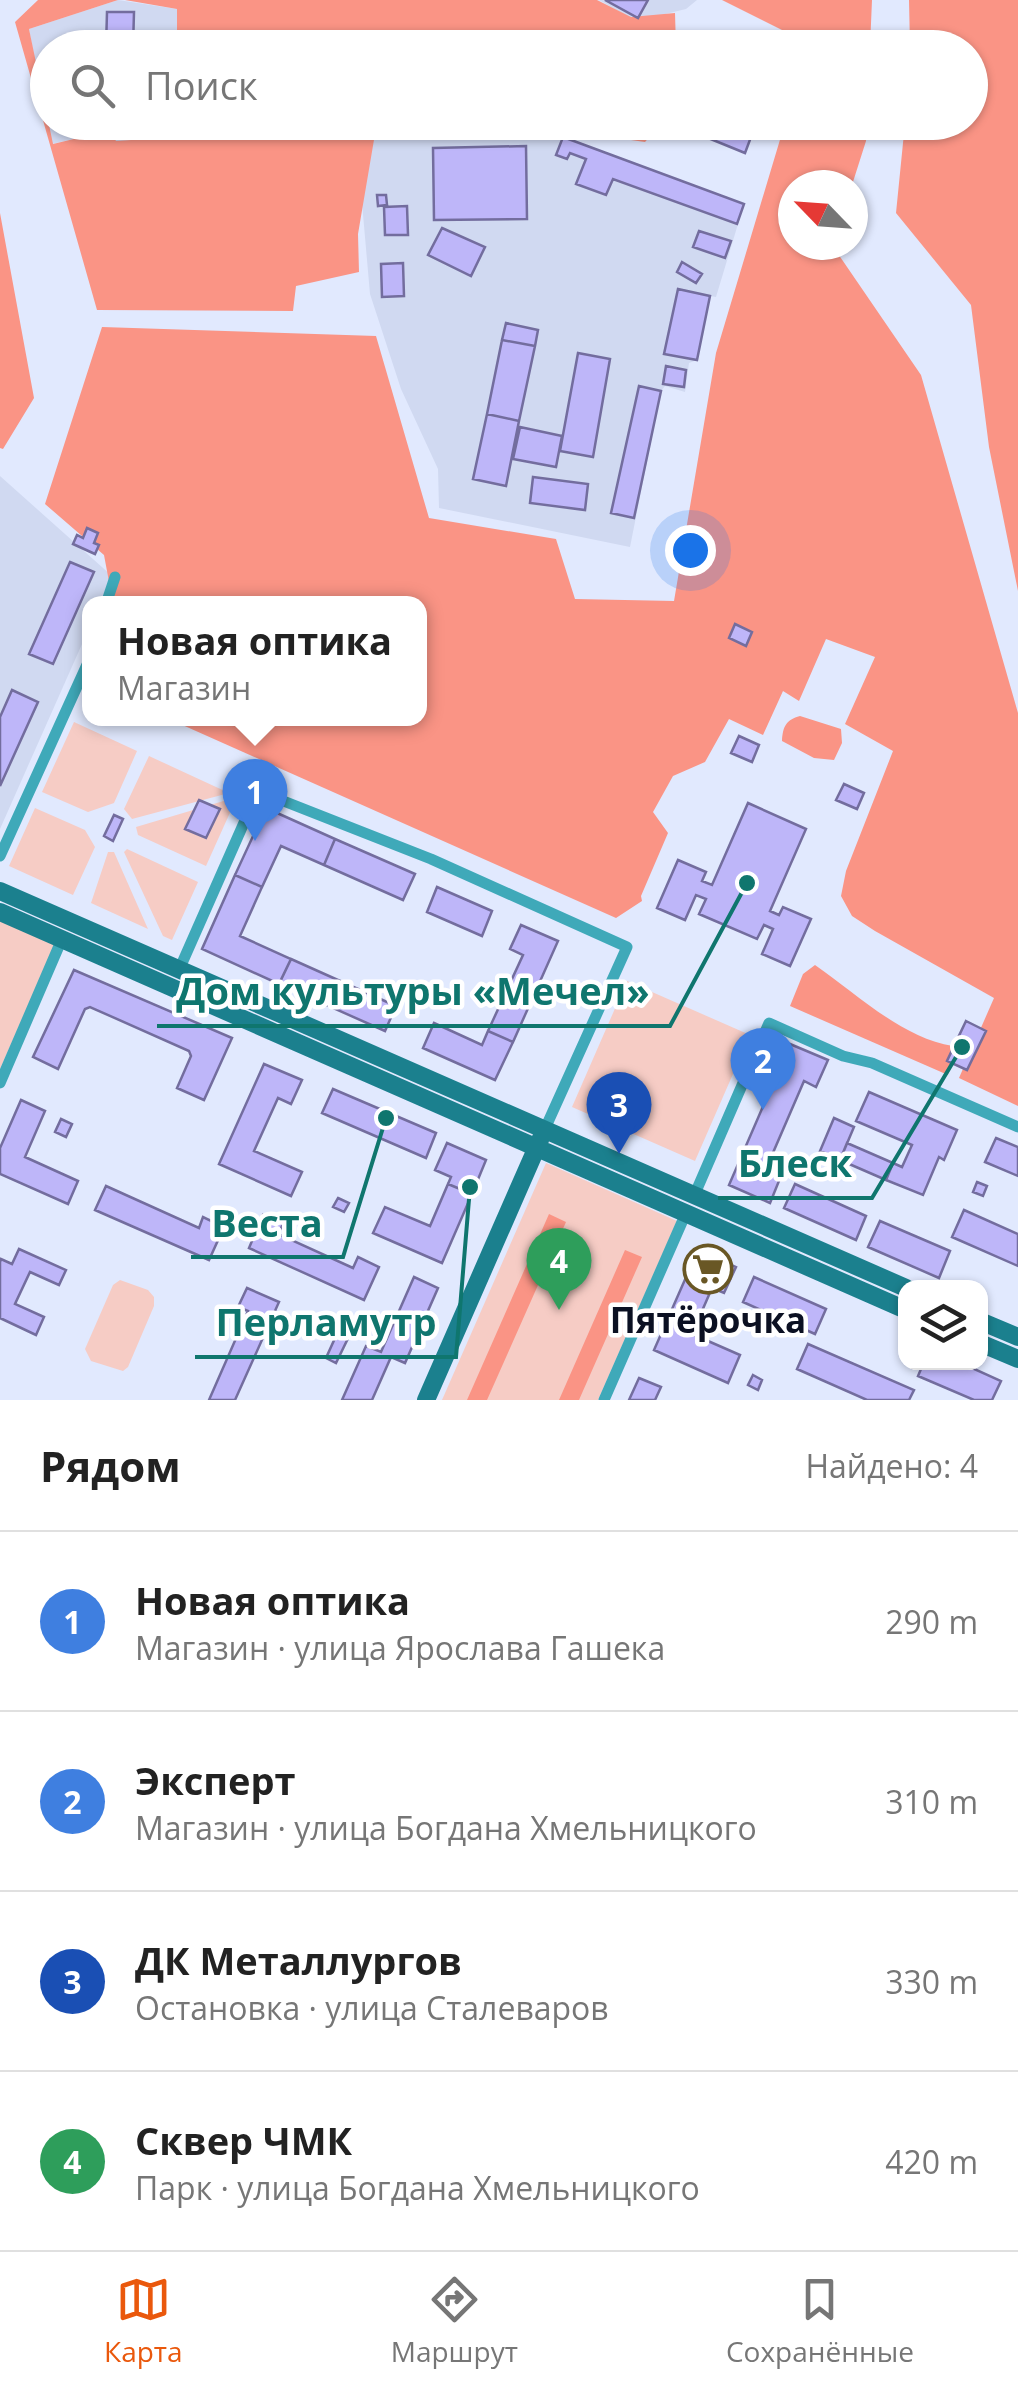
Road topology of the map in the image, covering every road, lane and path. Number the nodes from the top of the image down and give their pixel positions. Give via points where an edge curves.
1 (115, 577) dead end
2 (106, 596) edge
3 (82, 676) edge
4 (0, 856) edge
5 (0, 891) edge
6 (0, 912) edge
7 (62, 939) junction
8 (178, 970) junction
9 (0, 1083) edge
10 (1018, 1127) edge
11 (540, 1139) junction
12 (690, 1205) junction
13 (898, 1285) edge
14 (898, 1306) edge
15 (988, 1324) edge
16 (1018, 1337) edge
17 (988, 1347) edge
18 (1018, 1360) edge
19 (426, 1400) edge
20 (604, 1400) edge

1 - 2 street
3 - 4 street
5 - 8 main road
6 - 7 main road
7 - 9 street
7 - 11 main road
8 - 11 main road
8 - 11 street via 258,791 627,946
10 - 12 street via 769,1022
11 - 12 main road
11 - 19 main road
12 - 13 main road
12 - 14 main road
12 - 20 street
15 - 16 main road
17 - 18 main road

